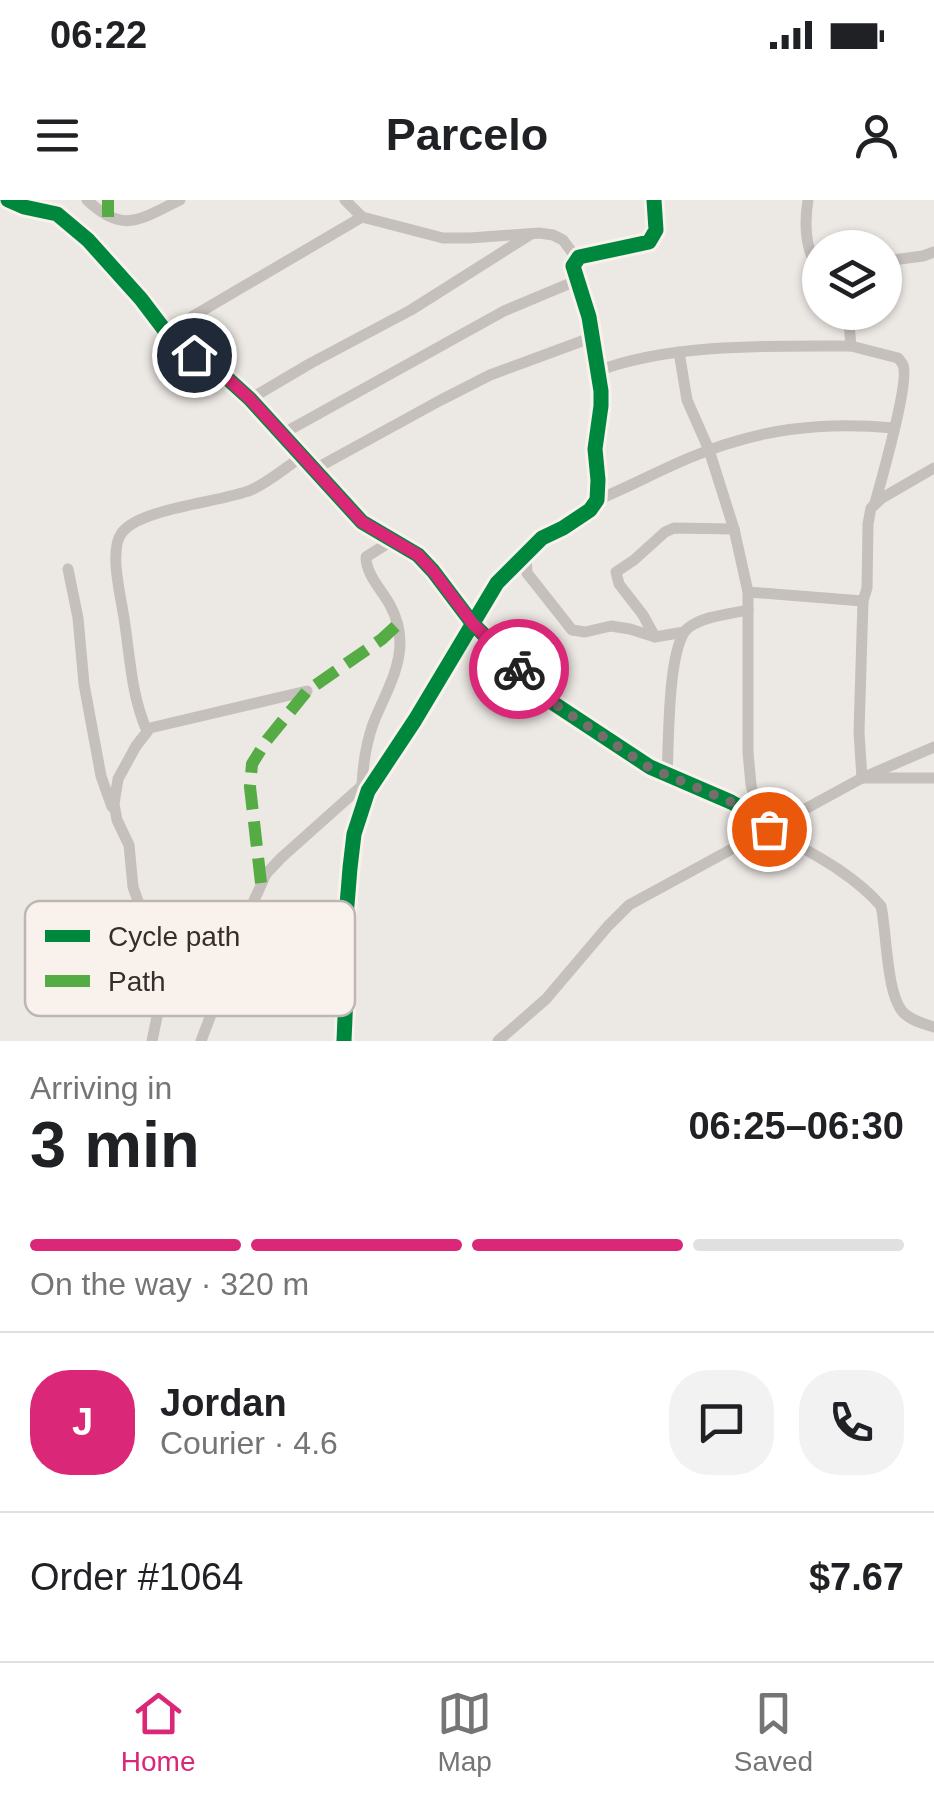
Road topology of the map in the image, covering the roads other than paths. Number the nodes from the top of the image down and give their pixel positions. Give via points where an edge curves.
1 (8, 200) edge
2 (88, 200) edge
3 (180, 200) edge
4 (345, 200) edge
5 (654, 200) edge
6 (808, 200) edge
7 (362, 218) junction
8 (805, 230) edge
9 (532, 234) junction
10 (934, 252) edge
11 (576, 259) junction
12 (902, 259) edge
13 (578, 280) junction
14 (850, 330) edge
15 (166, 332) junction
16 (592, 336) junction
17 (851, 346) junction
18 (679, 352) junction
19 (598, 371) junction
20 (250, 399) junction
21 (894, 428) junction
22 (282, 434) junction
23 (709, 450) junction
24 (303, 456) junction
25 (934, 468) edge
26 (315, 469) junction
27 (597, 500) junction
28 (875, 503) junction
29 (734, 529) junction
30 (393, 540) junction
31 (526, 554) junction
32 (68, 569) dead end
33 (748, 592) junction
34 (863, 601) junction
35 (748, 610) junction
36 (473, 624) junction
37 (684, 632) junction
38 (655, 637) junction
39 (307, 691) dead end
40 (146, 731) junction
41 (934, 747) edge
42 (382, 768) junction
43 (667, 775) junction
44 (862, 778) junction
45 (934, 778) edge
46 (362, 785) junction
47 (114, 811) junction
48 (760, 817) junction
49 (772, 828) junction
50 (138, 901) edge
51 (254, 901) edge
52 (348, 901) edge
53 (157, 1016) edge
54 (210, 1016) edge
55 (345, 1016) edge
56 (934, 1027) edge
57 (152, 1041) edge
58 (201, 1041) edge
59 (344, 1041) edge
60 (498, 1041) edge

1 - 15 street via 65,218
2 - 3 street via 124,222
4 - 7 street
5 - 11 street via 656,230 648,242
6 - 8 street
7 - 9 street via 443,238
7 - 15 street
9 - 11 street via 562,240
9 - 20 street
10 - 12 street
11 - 13 street
13 - 16 street
13 - 22 street via 504,311
14 - 17 street
15 - 20 street
16 - 19 street
16 - 26 street via 490,375
17 - 18 street
17 - 21 street via 903,363
18 - 19 street
18 - 23 street via 687,400
19 - 27 street
20 - 22 street
21 - 23 street via 814,425
21 - 28 street
22 - 24 street
23 - 27 street
23 - 29 street
24 - 26 street
24 - 40 street via 249,491 139,520 121,532 118,580
25 - 28 street
26 - 30 street via 362,522
27 - 31 street
28 - 34 street
29 - 33 street
29 - 38 street via 674,528 616,572
30 - 36 street via 426,563
30 - 46 street via 366,557 400,636 396,668 368,740
31 - 36 street via 497,583
31 - 38 street via 528,573 572,630 611,626
32 - 47 street via 101,776
33 - 34 street
33 - 35 street
34 - 44 street
35 - 37 street
35 - 48 street via 748,752
36 - 42 street
36 - 43 street via 553,703
37 - 38 street
37 - 43 street via 674,667
39 - 40 street
40 - 47 street via 118,778
41 - 44 street
42 - 46 street
42 - 52 street via 354,834
43 - 48 street
44 - 45 street
44 - 49 street
46 - 51 street via 266,874
47 - 50 street
48 - 49 street
49 - 56 street via 872,896 880,906 900,1012
49 - 60 street via 629,905 546,1000
53 - 57 street
54 - 58 street
55 - 59 street

